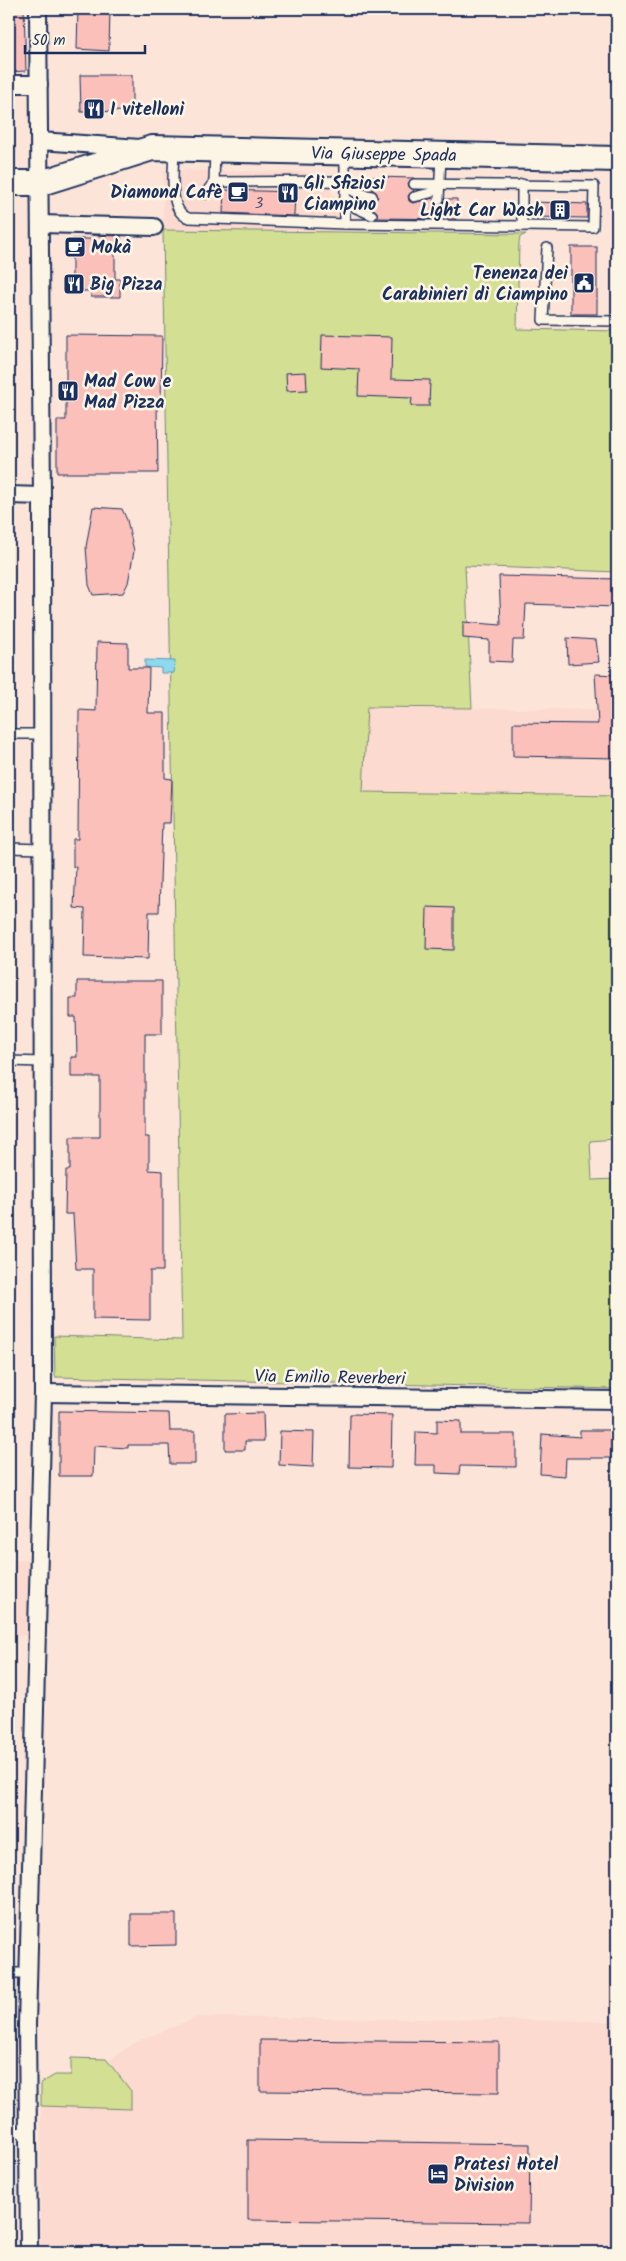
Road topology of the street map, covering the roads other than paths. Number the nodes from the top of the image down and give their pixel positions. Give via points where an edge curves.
1 (38, 9) edge
2 (9, 84) edge
3 (39, 84) junction
4 (40, 141) junction
5 (163, 149) junction
6 (214, 150) junction
7 (345, 153) junction
8 (442, 155) junction
9 (617, 159) edge
10 (214, 182) junction
11 (372, 182) dead end
12 (9, 183) edge
13 (40, 183) junction
14 (345, 183) junction
15 (414, 184) dead end
16 (440, 184) junction
17 (522, 184) junction
18 (205, 194) dead end
19 (372, 196) dead end
20 (414, 196) dead end
21 (345, 198) junction
22 (439, 198) dead end
23 (372, 215) dead end
24 (41, 224) junction
25 (345, 224) junction
26 (522, 226) junction
27 (154, 227) dead end
28 (547, 248) dead end
29 (617, 321) edge
30 (9, 495) edge
31 (42, 496) junction
32 (9, 734) edge
33 (42, 734) junction
34 (9, 848) edge
35 (42, 849) junction
36 (9, 1061) edge
37 (42, 1062) junction
38 (42, 1393) junction
39 (617, 1400) edge
40 (9, 1973) edge
41 (28, 1973) junction
42 (9, 2132) edge
43 (28, 2134) junction
44 (29, 2252) edge

1 - 3 street
2 - 3 street
3 - 4 street
4 - 5 street, Via Giuseppe Spada
4 - 13 street
5 - 6 street, Via Giuseppe Spada
5 - 13 street, Via Giuseppe Spada
5 - 25 lane via 174,205 184,217
6 - 7 street, Via Giuseppe Spada
6 - 10 lane
7 - 8 street, Via Giuseppe Spada
7 - 14 lane
8 - 9 street, Via Giuseppe Spada
8 - 16 lane
10 - 14 lane
10 - 18 lane
11 - 14 lane
12 - 13 street, Via Giuseppe Spada
13 - 24 street
14 - 19 lane via 357,193
14 - 21 lane
15 - 16 lane
16 - 17 lane
16 - 20 lane via 430,193
16 - 22 lane
17 - 26 lane
17 - 26 lane via 594,186 593,227
21 - 23 lane via 356,208
21 - 25 lane
24 - 27 street
24 - 31 street
25 - 26 lane
28 - 29 lane via 544,320
30 - 31 street
31 - 33 street
32 - 33 lane
33 - 35 street
34 - 35 lane
35 - 37 street
36 - 37 lane
37 - 38 street
38 - 39 street, Via Emilio Reverberi
38 - 41 street
40 - 41 lane
41 - 43 street
42 - 43 lane
43 - 44 street

